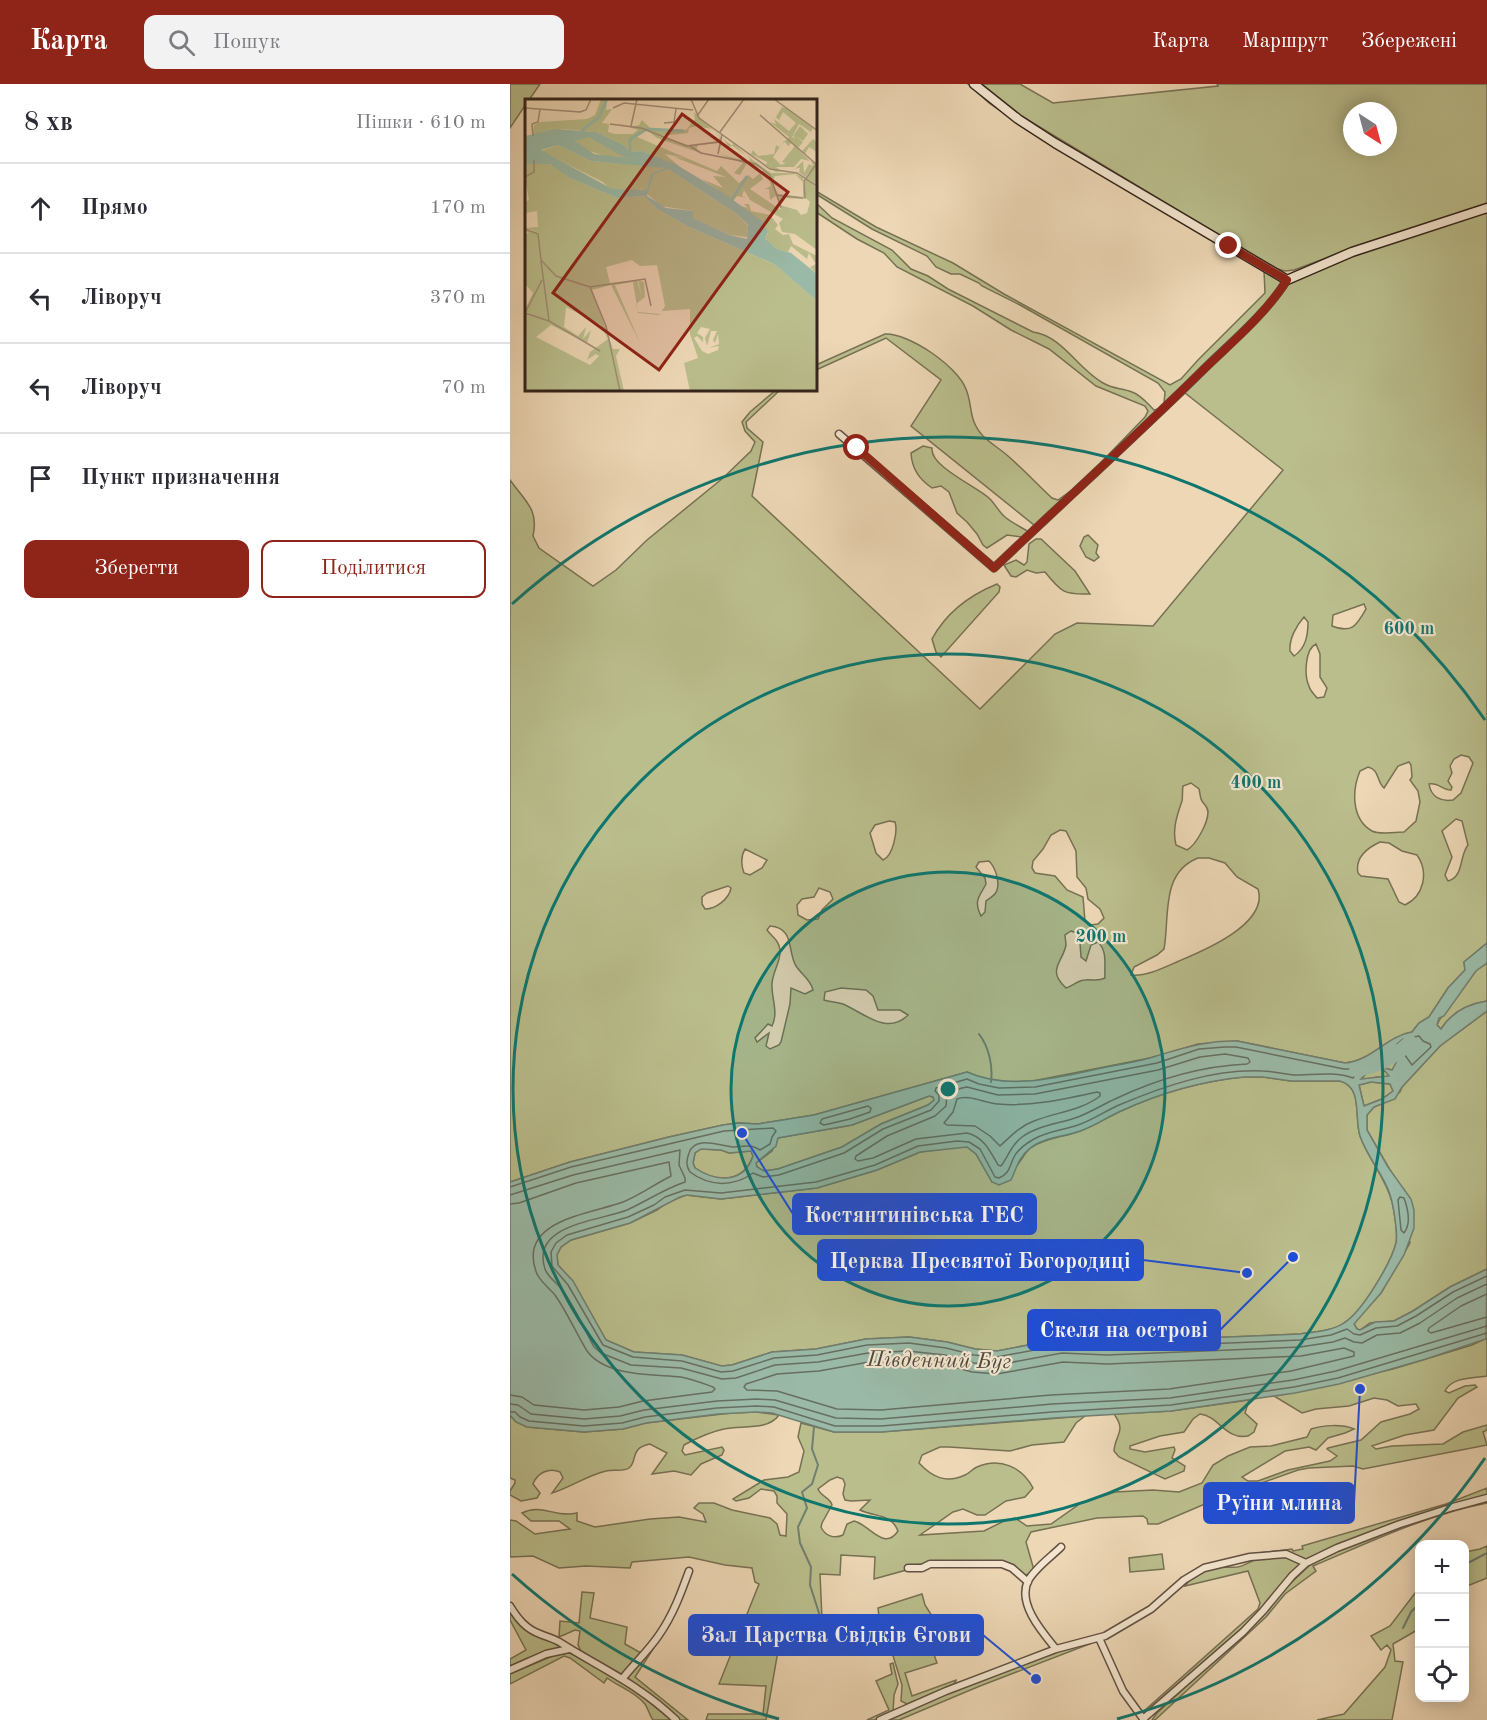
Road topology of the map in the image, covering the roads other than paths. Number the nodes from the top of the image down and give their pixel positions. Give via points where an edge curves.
1 (974, 84) edge
2 (1487, 208) edge
3 (1287, 280) junction
4 (839, 434) dead end
5 (1487, 1498) edge
6 (1061, 1547) dead end
7 (1306, 1563) junction
8 (908, 1568) dead end
9 (689, 1571) dead end
10 (1028, 1582) junction
11 (510, 1606) edge
12 (1100, 1638) junction
13 (569, 1649) junction
14 (1056, 1649) junction
15 (510, 1670) edge
16 (623, 1678) junction
17 (1144, 1719) edge
18 (676, 1720) edge
19 (880, 1720) edge

1 - 3 street via 1055,143
2 - 3 street via 1352,252
3 - 4 street via 1262,312 994,568
5 - 7 street via 1348,1543
6 - 10 street
7 - 12 street via 1286,1554 1250,1557 1204,1568 1151,1608
7 - 17 street via 1243,1632
8 - 10 street via 930,1564 1002,1564
9 - 16 street via 667,1623
10 - 14 street via 1029,1607
11 - 13 street via 527,1627
12 - 14 street
12 - 17 street via 1120,1685
13 - 15 street via 546,1654
13 - 16 street
14 - 19 street
16 - 18 street

